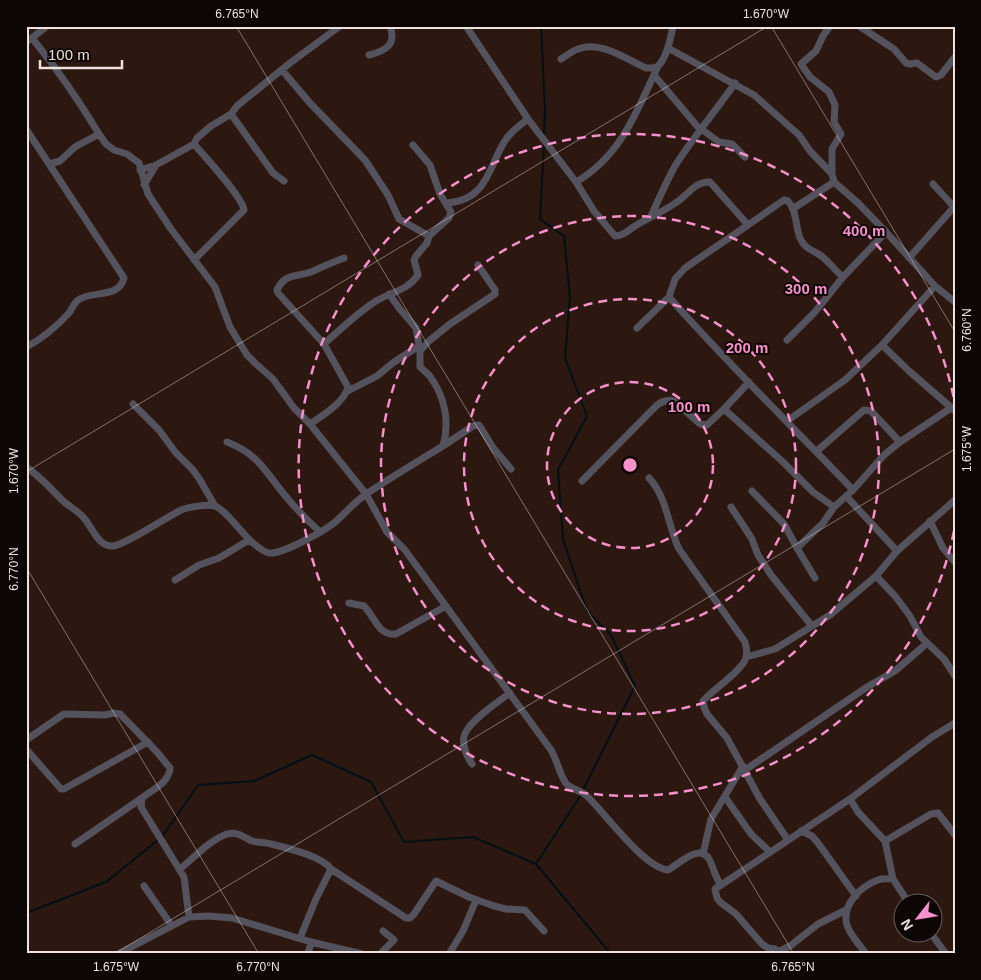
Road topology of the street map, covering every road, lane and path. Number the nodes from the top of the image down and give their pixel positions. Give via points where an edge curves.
1 (47, 26) edge
2 (340, 26) edge
3 (390, 26) edge
4 (466, 26) edge
5 (673, 26) edge
6 (830, 26) edge
7 (859, 26) edge
8 (29, 40) edge
9 (668, 48) junction
10 (368, 55) dead end
11 (955, 57) edge
12 (561, 59) dead end
13 (658, 66) junction
14 (282, 70) junction
15 (654, 75) junction
16 (735, 83) junction
17 (231, 114) junction
18 (528, 119) junction
19 (26, 129) edge
20 (701, 129) junction
21 (99, 134) junction
22 (194, 144) junction
23 (413, 144) dead end
24 (745, 157) dead end
25 (60, 162) junction
26 (49, 164) junction
27 (156, 166) junction
28 (140, 170) junction
29 (56, 175) junction
30 (833, 178) junction
31 (284, 181) dead end
32 (576, 182) junction
33 (933, 184) dead end
34 (144, 185) junction
35 (447, 203) junction
36 (955, 207) edge
37 (794, 208) junction
38 (651, 216) junction
39 (748, 225) junction
40 (886, 232) junction
41 (429, 236) junction
42 (344, 258) dead end
43 (909, 258) junction
44 (194, 260) junction
45 (478, 264) dead end
46 (843, 277) junction
47 (935, 286) junction
48 (389, 294) junction
49 (669, 297) junction
50 (955, 302) edge
51 (637, 328) dead end
52 (787, 340) dead end
53 (324, 344) junction
54 (882, 345) junction
55 (26, 347) edge
56 (420, 349) junction
57 (749, 382) junction
58 (346, 392) junction
59 (133, 404) dead end
60 (724, 409) junction
61 (953, 410) edge
62 (786, 421) junction
63 (310, 424) junction
64 (227, 442) dead end
65 (900, 442) junction
66 (443, 446) junction
67 (817, 451) junction
68 (26, 467) edge
69 (511, 469) dead end
70 (649, 478) dead end
71 (582, 481) dead end
72 (853, 490) junction
73 (752, 491) dead end
74 (366, 494) junction
75 (846, 496) junction
76 (955, 500) edge
77 (215, 506) junction
78 (731, 507) dead end
79 (834, 507) junction
80 (930, 521) junction
81 (320, 532) junction
82 (249, 540) junction
83 (797, 548) junction
84 (897, 551) junction
85 (955, 562) edge
86 (876, 576) junction
87 (814, 578) dead end
88 (175, 580) dead end
89 (349, 603) dead end
90 (446, 606) junction
91 (811, 625) junction
92 (926, 644) junction
93 (746, 657) junction
94 (955, 676) edge
95 (510, 693) junction
96 (955, 723) edge
97 (26, 740) edge
98 (148, 742) junction
99 (26, 749) edge
100 (472, 764) dead end
101 (744, 768) junction
102 (725, 797) junction
103 (142, 798) junction
104 (850, 798) junction
105 (801, 831) junction
106 (955, 835) edge
107 (788, 840) junction
108 (885, 841) junction
109 (75, 844) dead end
110 (770, 852) junction
111 (703, 854) junction
112 (180, 869) junction
113 (331, 869) junction
114 (893, 879) junction
115 (720, 884) junction
116 (144, 886) dead end
117 (901, 892) edge
118 (856, 896) junction
119 (476, 900) junction
120 (846, 910) junction
121 (190, 917) junction
122 (172, 926) junction
123 (544, 930) dead end
124 (383, 931) dead end
125 (300, 938) junction
126 (310, 942) junction
127 (937, 942) edge
128 (765, 946) junction
129 (779, 953) edge
130 (118, 954) edge
131 (308, 954) edge
132 (362, 954) edge
133 (380, 954) edge
134 (449, 954) edge
135 (762, 954) edge
136 (866, 954) edge
137 (946, 954) edge

1 - 8 street
2 - 14 street
3 - 10 street via 393,40 390,45
4 - 18 street
5 - 9 street
6 - 30 street via 816,51 801,64 810,77 827,89 835,105 834,122 841,134 832,149
7 - 11 street via 894,49 906,63 917,63 936,77
8 - 21 street via 67,83
9 - 13 street
9 - 16 street
12 - 13 street via 579,48 594,46 646,68
13 - 15 street
14 - 17 street
14 - 41 street via 366,160 399,219
15 - 20 street
15 - 32 street via 612,153
16 - 20 street
16 - 30 street via 754,95 799,135
17 - 22 street via 210,126
17 - 31 street via 273,174
18 - 32 street
18 - 35 street via 504,142 491,172 478,189 457,202
19 - 26 street
20 - 24 street via 719,142 732,144
20 - 38 street via 675,166
21 - 25 street via 75,147
21 - 28 street via 114,150 135,159
22 - 27 street
22 - 44 street via 236,195 244,210
23 - 35 street via 430,165 440,194
25 - 26 street
25 - 29 street
26 - 29 street
27 - 28 street
27 - 34 street
28 - 34 street
29 - 55 street via 124,278 118,289 76,301 60,322
30 - 37 street
30 - 40 street
32 - 38 street via 615,236 621,236
33 - 36 street
34 - 44 street
35 - 41 street via 451,212 449,218
36 - 43 street
37 - 39 street via 784,200
37 - 46 street via 802,242
38 - 39 street via 677,202 695,186 707,182
39 - 49 street via 685,268 675,279
40 - 43 street
40 - 46 street
41 - 48 street via 414,258 418,273 415,279 407,287
42 - 53 street via 289,277 277,290
43 - 47 street
44 - 63 street via 215,287 230,328 248,355
45 - 56 street via 495,294
46 - 52 street
47 - 50 street
47 - 54 street
48 - 53 street via 357,315
48 - 56 street via 416,328
49 - 51 street
49 - 57 street
53 - 58 street via 344,377 348,387
54 - 61 street
54 - 62 street via 844,380
56 - 58 street
56 - 66 street via 420,367 428,374 444,405 446,428
57 - 60 street
57 - 62 street
58 - 63 street
59 - 77 street via 193,470
60 - 71 street via 703,426 674,401 660,403
60 - 79 street via 813,492
61 - 65 street
62 - 67 street
63 - 74 street
64 - 81 street via 242,448 257,460
65 - 67 street via 871,411 864,410
65 - 72 street
66 - 69 street via 478,425
66 - 74 street
67 - 72 street
68 - 77 street via 76,509 102,543 108,546 121,544 181,510
70 - 93 street via 662,496 679,549 745,642
72 - 75 street
73 - 83 street via 784,524
74 - 81 street
74 - 90 street via 387,532 405,550
75 - 79 street
75 - 84 street
76 - 80 street
77 - 82 street
78 - 91 street via 771,575
79 - 83 street via 823,524
80 - 84 street
80 - 85 street via 943,548
81 - 82 street via 274,553 265,552
82 - 88 street
83 - 87 street
84 - 86 street
86 - 91 street via 830,615
86 - 92 street via 895,596
89 - 90 street via 364,606 380,629 392,634
90 - 95 street
91 - 93 street via 775,648
92 - 94 street via 940,654
92 - 101 street via 895,671
93 - 101 street via 743,664 704,701 708,714
95 - 100 street via 471,724 465,733 465,749
95 - 111 street via 552,750 565,782 587,796 647,860 666,870 693,854
96 - 104 street
97 - 98 street via 64,714 113,713 120,714
98 - 99 street via 64,789
98 - 103 street via 170,768 170,774
101 - 102 street
101 - 107 street
102 - 110 street via 751,834
102 - 111 street via 711,819
103 - 109 street
103 - 112 street via 141,806
104 - 105 street
104 - 108 street via 858,812
105 - 107 street
105 - 118 street via 818,843
106 - 108 street via 938,813
107 - 110 street
108 - 114 street
110 - 115 street
111 - 115 street
112 - 113 street via 212,842 234,833 322,861
112 - 121 street via 186,885
113 - 119 street via 406,918 414,914 436,881
113 - 125 street
114 - 117 street
114 - 118 street via 876,880
115 - 128 street via 715,889 718,900 736,914
116 - 122 street
118 - 120 street
119 - 123 street via 506,909 525,910
119 - 134 street
120 - 129 street via 818,924
120 - 136 street via 846,924
121 - 122 street
121 - 125 street via 220,916
122 - 130 street
124 - 133 street via 394,940
125 - 126 street
126 - 131 street
126 - 132 street
127 - 137 street
128 - 129 street
128 - 135 street

